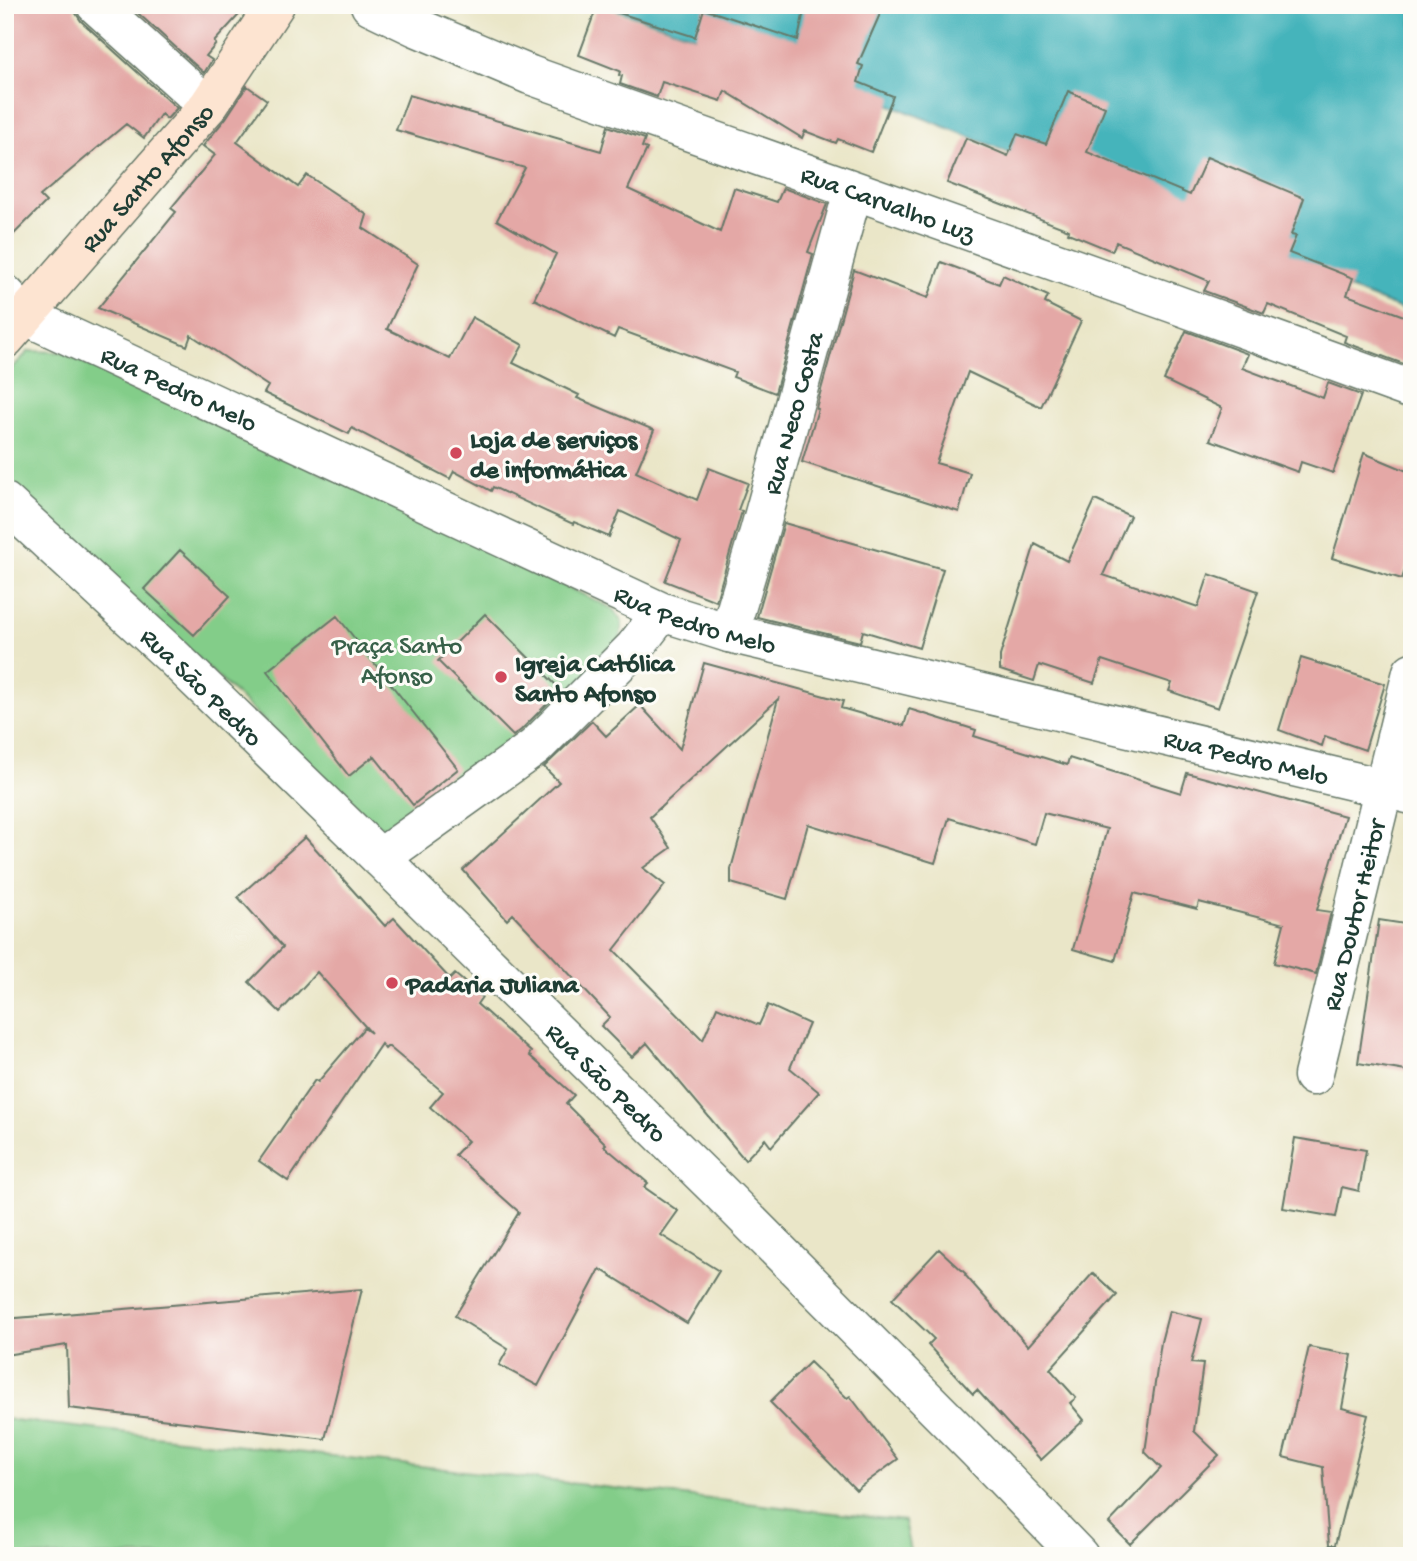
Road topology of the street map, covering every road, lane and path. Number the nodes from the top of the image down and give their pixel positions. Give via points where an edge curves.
1 (96, 5) edge
2 (275, 5) edge
3 (370, 5) edge
4 (208, 106) junction
5 (853, 191) junction
6 (12, 316) edge
7 (1412, 390) edge
8 (5, 502) edge
9 (662, 611) junction
10 (729, 633) junction
11 (1412, 672) edge
12 (1398, 792) edge
13 (380, 858) junction
14 (1313, 1076) dead end
15 (1079, 1556) edge

1 - 4 street
2 - 4 main road, Rua Santo Afonso
3 - 5 street, Rua Carvalho Luz via 530,75
4 - 6 main road, Rua Santo Afonso
5 - 7 street, Rua Carvalho Luz
5 - 10 street, Rua Neco Costa
6 - 9 street, Rua Pedro Melo
8 - 13 street, Rua São Pedro
9 - 10 street, Rua Pedro Melo
9 - 13 street via 634,648 535,747
10 - 12 street, Rua Pedro Melo
11 - 12 street, Rua Doutor Heitor
12 - 14 street, Rua Doutor Heitor
13 - 15 street, Rua São Pedro via 738,1210

